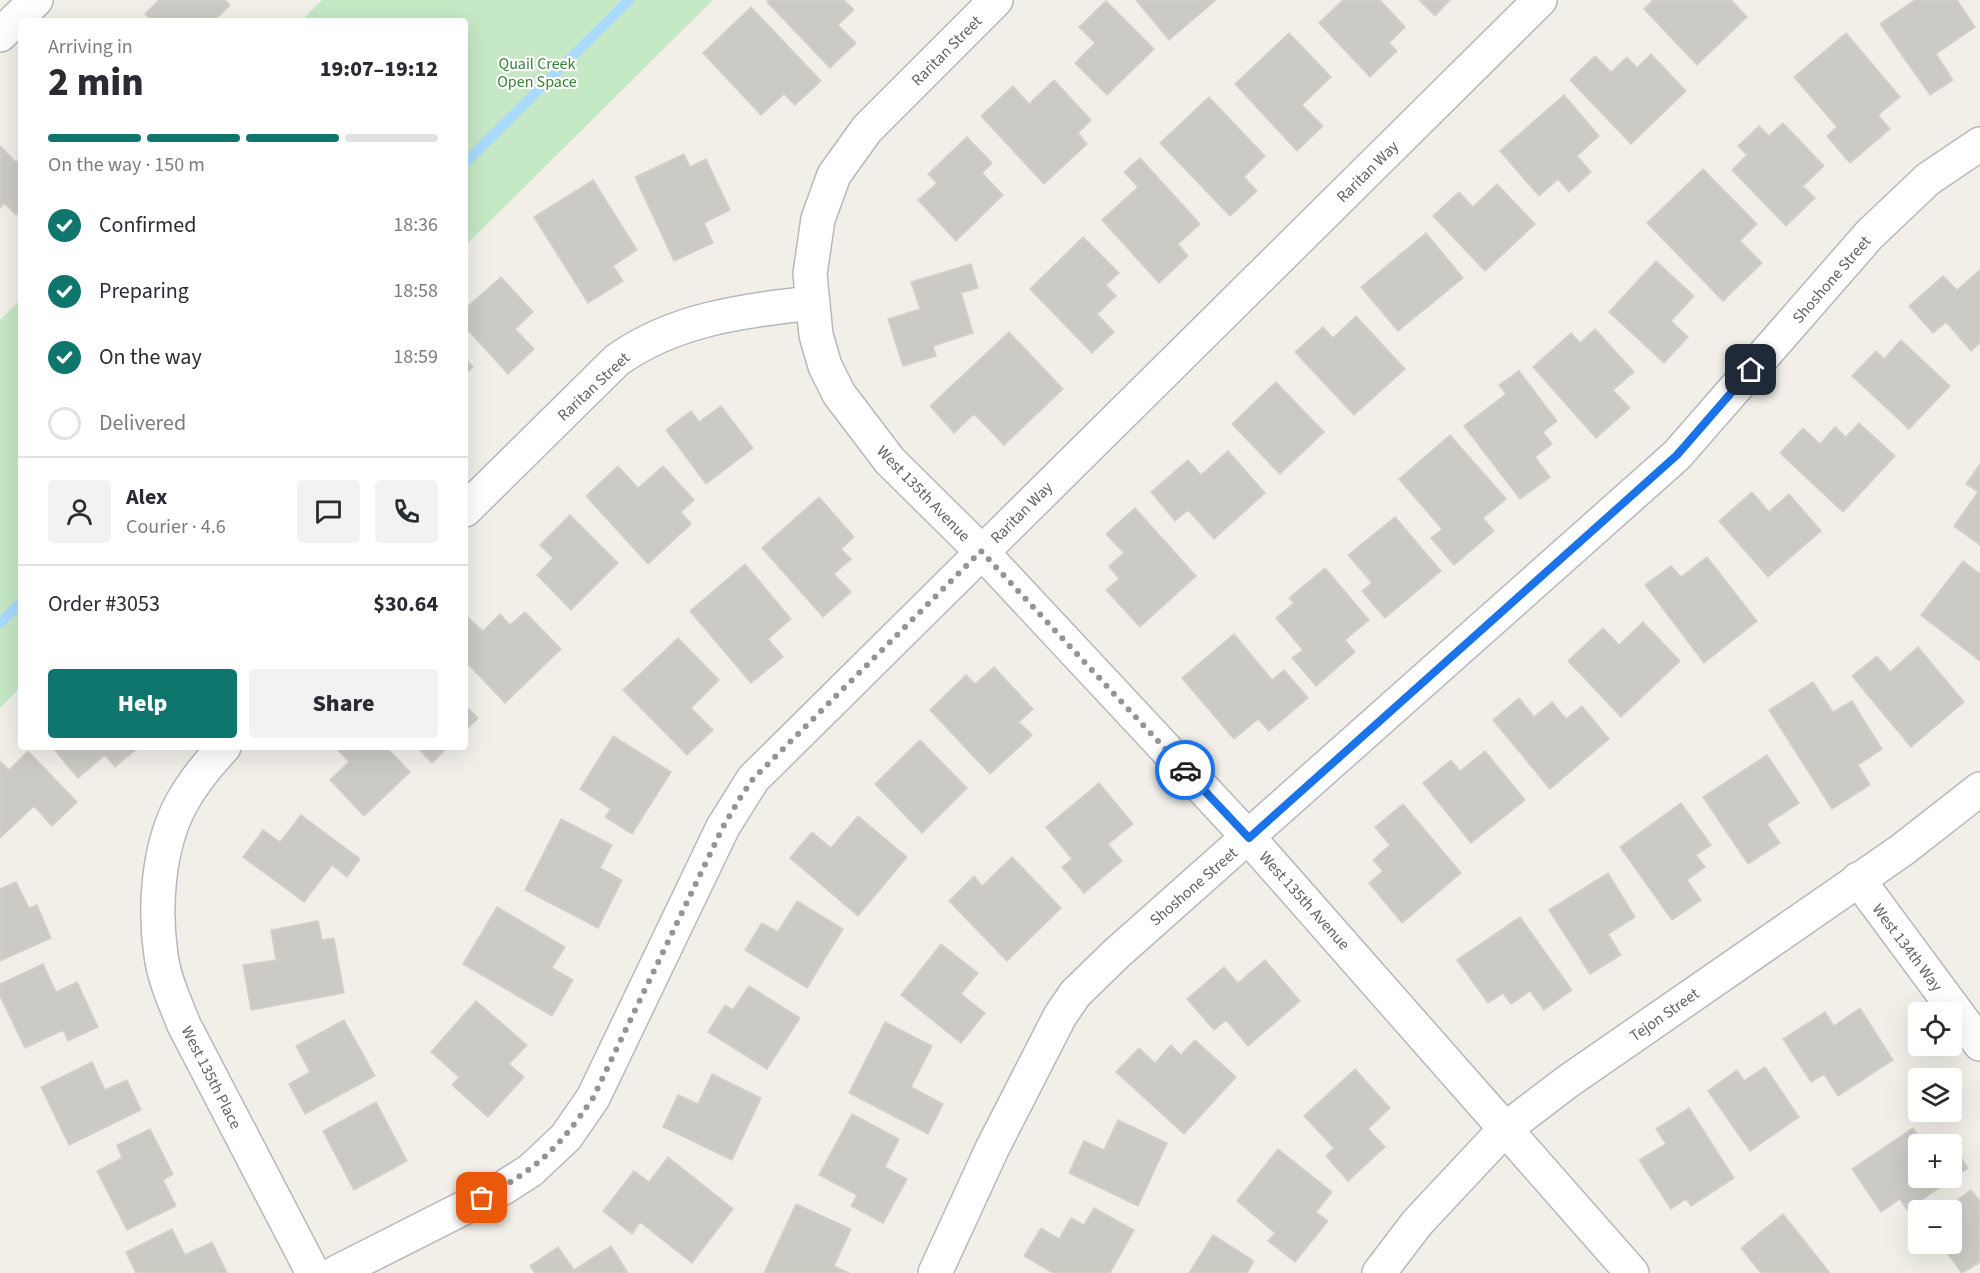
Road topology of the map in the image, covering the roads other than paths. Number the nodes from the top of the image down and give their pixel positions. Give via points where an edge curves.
1 (36, 0) edge
2 (996, 0) edge
3 (1540, 0) edge
4 (0, 35) edge
5 (1980, 144) edge
6 (811, 303) junction
7 (468, 507) edge
8 (981, 551) junction
9 (222, 750) edge
10 (1980, 789) edge
11 (1249, 838) junction
12 (1858, 879) junction
13 (1980, 1044) edge
14 (1504, 1130) junction
15 (313, 1273) edge
16 (335, 1273) edge
17 (935, 1273) edge
18 (1379, 1273) edge
19 (1632, 1273) edge

1 - 4 street
2 - 6 street, Raritan Street via 867,129 834,175 818,219 810,274
3 - 8 street, Raritan Way
5 - 11 street, Shoshone Street via 1928,178 1869,234 1677,455
6 - 7 street, Raritan Street via 738,311 674,329 639,344 617,360
6 - 8 street, West 135th Avenue via 825,366 839,394 890,461
8 - 11 street, West 135th Avenue
8 - 16 street, Raritan Way via 753,779 723,827 593,1098 566,1137 531,1170 503,1188
9 - 15 street, West 135th Place via 180,805 169,832 161,867 160,956 184,1025
10 - 12 street, Tejon Street
11 - 14 street, West 135th Avenue
11 - 17 street, Shoshone Street via 1075,994 992,1149
12 - 13 street, West 134th Way
12 - 14 street, Tejon Street
14 - 18 street, Tejon Street via 1417,1223
14 - 19 street, West 135th Avenue

